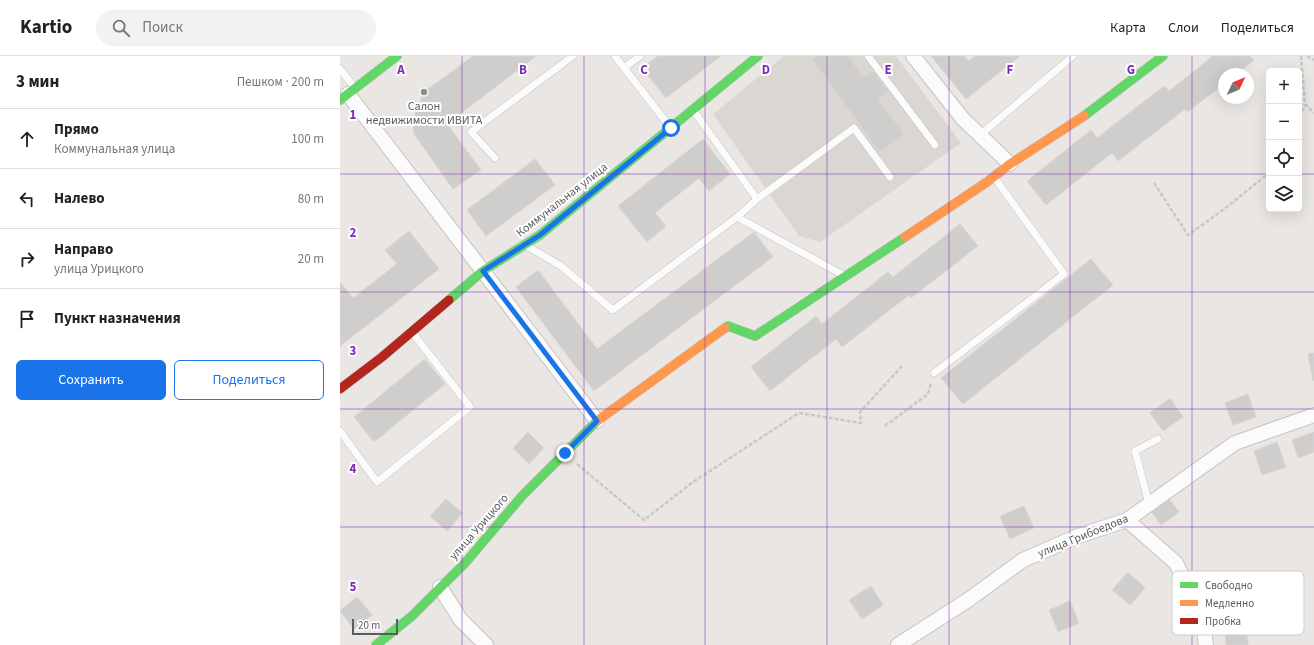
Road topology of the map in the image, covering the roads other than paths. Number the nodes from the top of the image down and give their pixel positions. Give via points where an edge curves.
1 (397, 56) edge
2 (573, 56) edge
3 (616, 56) edge
4 (640, 56) edge
5 (868, 56) edge
6 (913, 56) edge
7 (1073, 56) edge
8 (1163, 56) edge
9 (753, 58) edge
10 (624, 68) junction
11 (340, 69) edge
12 (348, 94) edge
13 (692, 110) junction
14 (671, 128) junction
15 (980, 135) junction
16 (935, 145) dead end
17 (496, 158) dead end
18 (1010, 164) junction
19 (994, 176) junction
20 (890, 177) dead end
21 (757, 199) junction
22 (737, 217) junction
23 (525, 245) junction
24 (483, 271) junction
25 (844, 276) junction
26 (412, 332) junction
27 (934, 373) road end
28 (340, 389) edge
29 (1314, 415) edge
30 (597, 421) junction
31 (340, 431) edge
32 (1158, 439) dead end
33 (1149, 504) junction
34 (1127, 520) junction
35 (1180, 571) edge
36 (440, 587) junction
37 (1205, 635) edge
38 (376, 645) edge
39 (486, 645) edge
40 (898, 645) edge
41 (1206, 645) edge

1 - 12 street
2 - 17 lane via 471,132
3 - 10 lane
4 - 10 lane
5 - 16 lane
6 - 15 street via 963,119
7 - 15 lane
8 - 18 street via 1072,126
9 - 13 street, Коммунальная улица
10 - 14 lane
11 - 12 lane
12 - 24 street
13 - 14 street, Коммунальная улица
13 - 21 lane
14 - 23 street, Коммунальная улица
15 - 18 street
18 - 19 street
19 - 25 street
19 - 27 lane via 1064,274
20 - 21 lane via 854,128
21 - 22 lane
22 - 23 lane via 613,310 561,266
22 - 25 lane
23 - 24 street, Коммунальная улица
24 - 26 street, Коммунальная улица
24 - 30 street
25 - 30 street, улица Урицкого via 755,336 728,326
26 - 28 street, Коммунальная улица
26 - 31 lane via 470,407 377,482
29 - 33 street, улица Грибоедова via 1235,443
30 - 36 street, улица Урицкого via 522,496 465,563
32 - 33 lane via 1135,451
33 - 34 street, улица Грибоедова
34 - 35 street via 1176,562
34 - 40 street, улица Грибоедова via 1078,536 1023,560 968,600
36 - 38 street, улица Урицкого via 412,616
36 - 39 street via 460,619
37 - 41 street

